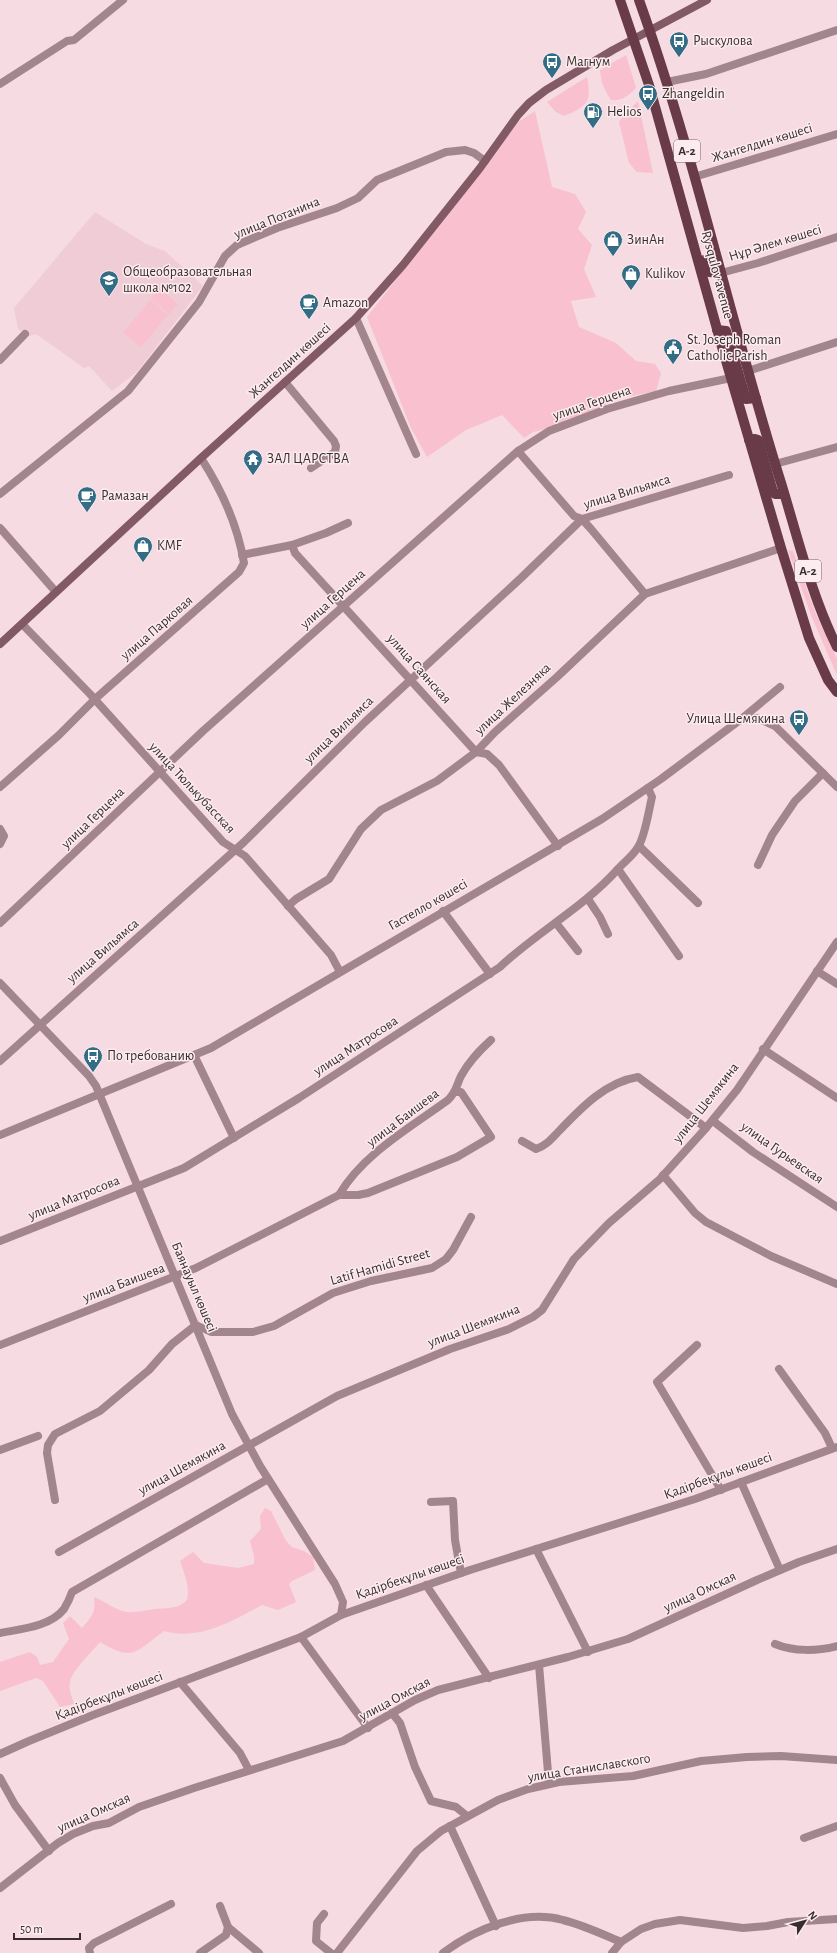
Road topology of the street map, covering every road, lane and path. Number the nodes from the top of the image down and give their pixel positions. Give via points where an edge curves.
1 (123, 0) edge
2 (620, 0) edge
3 (639, 0) edge
4 (707, 0) edge
5 (650, 30) junction
6 (837, 30) edge
7 (634, 39) junction
8 (667, 82) junction
9 (0, 84) edge
10 (837, 134) edge
11 (485, 161) junction
12 (694, 177) junction
13 (682, 202) junction
14 (837, 237) edge
15 (721, 273) junction
16 (356, 318) junction
17 (717, 330) junction
18 (25, 334) dead end
19 (837, 342) edge
20 (0, 360) edge
21 (748, 371) junction
22 (731, 378) junction
23 (285, 382) junction
24 (756, 398) junction
25 (749, 440) junction
26 (837, 446) edge
27 (518, 451) junction
28 (416, 454) dead end
29 (201, 458) junction
30 (775, 464) junction
31 (311, 468) dead end
32 (729, 475) dead end
33 (0, 494) edge
34 (784, 494) junction
35 (582, 519) junction
36 (348, 523) dead end
37 (0, 528) edge
38 (292, 545) junction
39 (781, 548) junction
40 (242, 555) junction
41 (56, 592) junction
42 (645, 594) junction
43 (344, 607) junction
44 (22, 624) junction
45 (0, 644) edge
46 (837, 646) edge
47 (412, 680) junction
48 (780, 688) dead end
49 (837, 692) edge
50 (94, 699) junction
51 (740, 720) junction
52 (476, 752) junction
53 (160, 772) junction
54 (823, 773) junction
55 (0, 787) edge
56 (648, 788) junction
57 (837, 788) edge
58 (0, 829) edge
59 (0, 844) edge
60 (558, 846) junction
61 (639, 846) junction
62 (236, 850) junction
63 (758, 865) dead end
64 (618, 870) junction
65 (588, 899) junction
66 (698, 903) dead end
67 (288, 906) junction
68 (443, 911) junction
69 (0, 923) edge
70 (556, 923) junction
71 (608, 934) dead end
72 (837, 942) edge
73 (578, 951) dead end
74 (678, 956) dead end
75 (817, 971) junction
76 (340, 972) junction
77 (490, 974) junction
78 (0, 983) edge
79 (837, 984) edge
80 (40, 1026) junction
81 (491, 1040) dead end
82 (763, 1049) junction
83 (194, 1055) junction
84 (0, 1061) edge
85 (456, 1092) junction
86 (100, 1095) junction
87 (837, 1098) edge
88 (713, 1120) junction
89 (706, 1128) junction
90 (0, 1135) edge
91 (234, 1138) junction
92 (522, 1141) dead end
93 (663, 1175) junction
94 (138, 1187) junction
95 (340, 1195) junction
96 (837, 1207) edge
97 (471, 1217) dead end
98 (0, 1241) edge
99 (175, 1276) junction
100 (837, 1284) edge
101 (196, 1325) junction
102 (0, 1345) edge
103 (697, 1345) dead end
104 (779, 1369) dead end
105 (38, 1436) dead end
106 (249, 1446) junction
107 (834, 1447) edge
108 (0, 1450) edge
109 (268, 1479) junction
110 (741, 1482) junction
111 (721, 1490) junction
112 (55, 1500) dead end
113 (431, 1502) dead end
114 (536, 1549) junction
115 (837, 1549) edge
116 (59, 1552) dead end
117 (780, 1570) junction
118 (461, 1572) junction
119 (426, 1585) junction
120 (341, 1615) junction
121 (0, 1632) edge
122 (301, 1637) junction
123 (775, 1644) dead end
124 (837, 1646) edge
125 (588, 1652) junction
126 (539, 1665) junction
127 (489, 1678) junction
128 (180, 1682) junction
129 (392, 1713) junction
130 (368, 1728) junction
131 (0, 1754) edge
132 (837, 1760) edge
133 (249, 1770) junction
134 (0, 1778) edge
135 (549, 1784) junction
136 (467, 1816) junction
137 (450, 1826) junction
138 (837, 1826) edge
139 (804, 1838) dead end
140 (49, 1850) junction
141 (0, 1888) edge
142 (171, 1904) dead end
143 (220, 1906) dead end
144 (324, 1914) dead end
145 (837, 1919) edge
146 (496, 1926) junction
147 (228, 1928) junction
148 (621, 1942) junction
149 (90, 1953) edge
150 (200, 1953) edge
151 (259, 1953) edge
152 (331, 1953) edge
153 (337, 1953) edge
154 (443, 1953) edge
155 (612, 1953) edge

1 - 9 street via 74,40 67,41
2 - 7 main road, Rysqulov avenue
3 - 5 main road, Rysqulov avenue / A-2
4 - 5 main road, Жангелдин көшесі
5 - 7 main road, Жангелдин көшесі
5 - 8 main road, Rysqulov avenue / A-2
6 - 8 street via 706,74
7 - 11 main road, Жангелдин көшесі via 546,90 529,103
7 - 13 main road, Rysqulov avenue / A-2
8 - 12 main road, Rysqulov avenue / A-2
10 - 12 street, Жангелдин көшесі
11 - 16 main road, Жангелдин көшесі via 404,265
11 - 33 street, улица Потанина via 465,150 446,152 377,180 358,198 337,208 277,228 237,245 225,256 199,302 128,391
12 - 15 main road, Rysqulov avenue / A-2
13 - 15 main road via 688,204 707,270
13 - 17 main road, Rysqulov avenue / A-2
14 - 15 street, Нұр Әлем көшесі
15 - 21 main road, Rysqulov avenue / A-2
16 - 23 main road, Жангелдин көшесі
16 - 28 street
17 - 22 main road, Rysqulov avenue / A-2
17 - 24 main road via 726,331 746,399
18 - 20 street
19 - 21 street
21 - 24 main road, Rysqulov avenue / A-2
22 - 25 main road, Rysqulov avenue / A-2
22 - 27 street, улица Герцена via 677,389 607,409 549,431
23 - 29 main road, Жангелдин көшесі
23 - 31 street via 336,446 335,452
24 - 30 main road, Rysqulov avenue / A-2
25 - 34 main road via 758,440 773,492
25 - 39 main road, Rysqulov avenue / A-2
26 - 30 street
27 - 35 street via 574,516
27 - 43 street, улица Герцена
29 - 40 street, улица Парковая via 220,493
29 - 41 main road, Жангелдин көшесі
30 - 34 main road, Rysqulov avenue / A-2
32 - 35 street, улица Вильямса
34 - 46 main road, Rysqulov avenue / A-2 via 809,574
35 - 42 street
35 - 47 street, улица Вильямса
36 - 38 street via 326,534
37 - 41 street
38 - 40 street
38 - 43 street, улица Саянская via 295,553
39 - 42 street, улица Железняка
39 - 49 main road, Rysqulov avenue / A-2 via 809,638 828,680
40 - 50 street, улица Парковая via 244,563 239,572
41 - 44 main road, Жангелдин көшесі
42 - 52 street, улица Железняка
43 - 47 street, улица Саянская
43 - 53 street, улица Герцена
44 - 45 main road, Жангелдин көшесі
44 - 50 street, улица Тюлькубасская
47 - 52 street, улица Саянская
47 - 62 street, улица Вильямса via 365,722
48 - 51 street, Гастелло көшесі
50 - 53 street, улица Тюлькубасская
50 - 55 street, улица Парковая via 59,735
51 - 54 street via 757,718 775,726
51 - 56 street, Гастелло көшесі
52 - 60 street, улица Саянская via 487,754 499,765
52 - 67 street, улица Железняка via 437,781 381,810 361,829 329,879
53 - 62 street, улица Тюлькубасская via 223,842
53 - 69 street, улица Герцена
54 - 57 street
54 - 63 street via 795,801 772,835
56 - 60 street, Гастелло көшесі
56 - 61 street, улица Матросова via 652,797
58 - 59 street via 4,836
60 - 68 street, Гастелло көшесі
61 - 64 street, улица Матросова
61 - 66 street
62 - 67 street, улица Тюлькубасская
62 - 80 street, улица Вильямса
64 - 65 street, улица Матросова
64 - 74 street
65 - 70 street, улица Матросова
65 - 71 street
67 - 76 street, улица Тюлькубасская via 330,955
68 - 76 street, Гастелло көшесі
68 - 77 street
70 - 73 street
70 - 77 street, улица Матросова
72 - 75 street, улица Шемякина
75 - 79 street
75 - 82 street, улица Шемякина
76 - 83 street, Гастелло көшесі via 224,1041
77 - 91 street, улица Матросова
78 - 80 street, Баянауыл көшесі
80 - 84 street, улица Вильямса
80 - 86 street, Баянауыл көшесі via 89,1076
81 - 85 street, улица Баишева via 473,1057 461,1077
82 - 87 street
82 - 88 street, улица Шемякина
83 - 86 street, Гастелло көшесі
83 - 91 street
85 - 95 street, улица Баишева via 381,1149 348,1179
85 - 95 street, улица Баишева via 461,1092 491,1137 457,1157 368,1192
86 - 90 street, Гастелло көшесі
86 - 94 street, Баянауыл көшесі
88 - 89 street, улица Шемякина
88 - 96 street, улица Гурьевская via 753,1152
89 - 92 street via 638,1077 627,1078 604,1090 581,1108 545,1146 536,1149
89 - 93 street, улица Шемякина
91 - 94 street, улица Матросова via 184,1168
93 - 100 street via 695,1213 706,1222 771,1256
93 - 106 street, улица Шемякина via 609,1223 574,1259 542,1310 533,1317 510,1329 450,1349 356,1386
94 - 98 street, улица Матросова
94 - 99 street, Баянауыл көшесі
95 - 99 street, улица Баишева
97 - 101 street, Latif Hamidi Street via 453,1250 446,1259 432,1268 371,1281 333,1293 274,1326 253,1332 211,1332
99 - 101 street, Баянауыл көшесі
99 - 102 street, улица Баишева
101 - 106 street, Баянауыл көшесі via 232,1414
101 - 112 street via 172,1344 149,1370 100,1411 55,1434 48,1445 47,1453
103 - 111 street via 657,1382
104 - 107 street
105 - 108 street
106 - 109 street, Баянауыл көшесі
106 - 116 street, улица Шемякина
107 - 110 street, Қадірбекұлы көшесі
109 - 120 street, Баянауыл көшесі via 335,1584 343,1602
109 - 121 street via 72,1592 64,1609 56,1617 29,1628
110 - 111 street, Қадірбекұлы көшесі
110 - 117 street
111 - 114 street, Қадірбекұлы көшесі
113 - 118 street via 453,1502 455,1540
114 - 118 street, Қадірбекұлы көшесі
114 - 125 street
115 - 117 street, улица Омская
117 - 125 street, улица Омская via 628,1639
118 - 119 street, Қадірбекұлы көшесі
119 - 120 street, Қадірбекұлы көшесі
119 - 127 street
120 - 122 street, Қадірбекұлы көшесі
122 - 128 street, Қадірбекұлы көшесі
122 - 130 street
123 - 124 street via 786,1649 824,1650
125 - 126 street, улица Омская
126 - 127 street, улица Омская
126 - 135 street
127 - 129 street, улица Омская via 438,1690
128 - 131 street, Қадірбекұлы көшесі via 72,1723
128 - 133 street via 240,1753
129 - 130 street, улица Омская
129 - 136 street via 400,1723 415,1767 431,1801 456,1807
130 - 133 street, улица Омская via 326,1748
132 - 135 street, улица Станиславского via 781,1756 747,1757 701,1761 633,1776
133 - 140 street, улица Омская via 139,1807 109,1823 73,1834
134 - 140 street via 15,1805
135 - 136 street, улица Станиславского via 498,1800
136 - 137 street, улица Станиславского
137 - 146 street
137 - 153 street, улица Станиславского via 417,1851
138 - 139 street
140 - 141 street, улица Омская
142 - 149 street via 94,1943 89,1948
143 - 147 street
144 - 152 street via 317,1923 316,1941
145 - 148 street via 743,1928 680,1920 641,1929
146 - 148 street via 529,1917 562,1920
146 - 154 street via 481,1931
147 - 150 street via 226,1935
147 - 151 street
148 - 155 street

